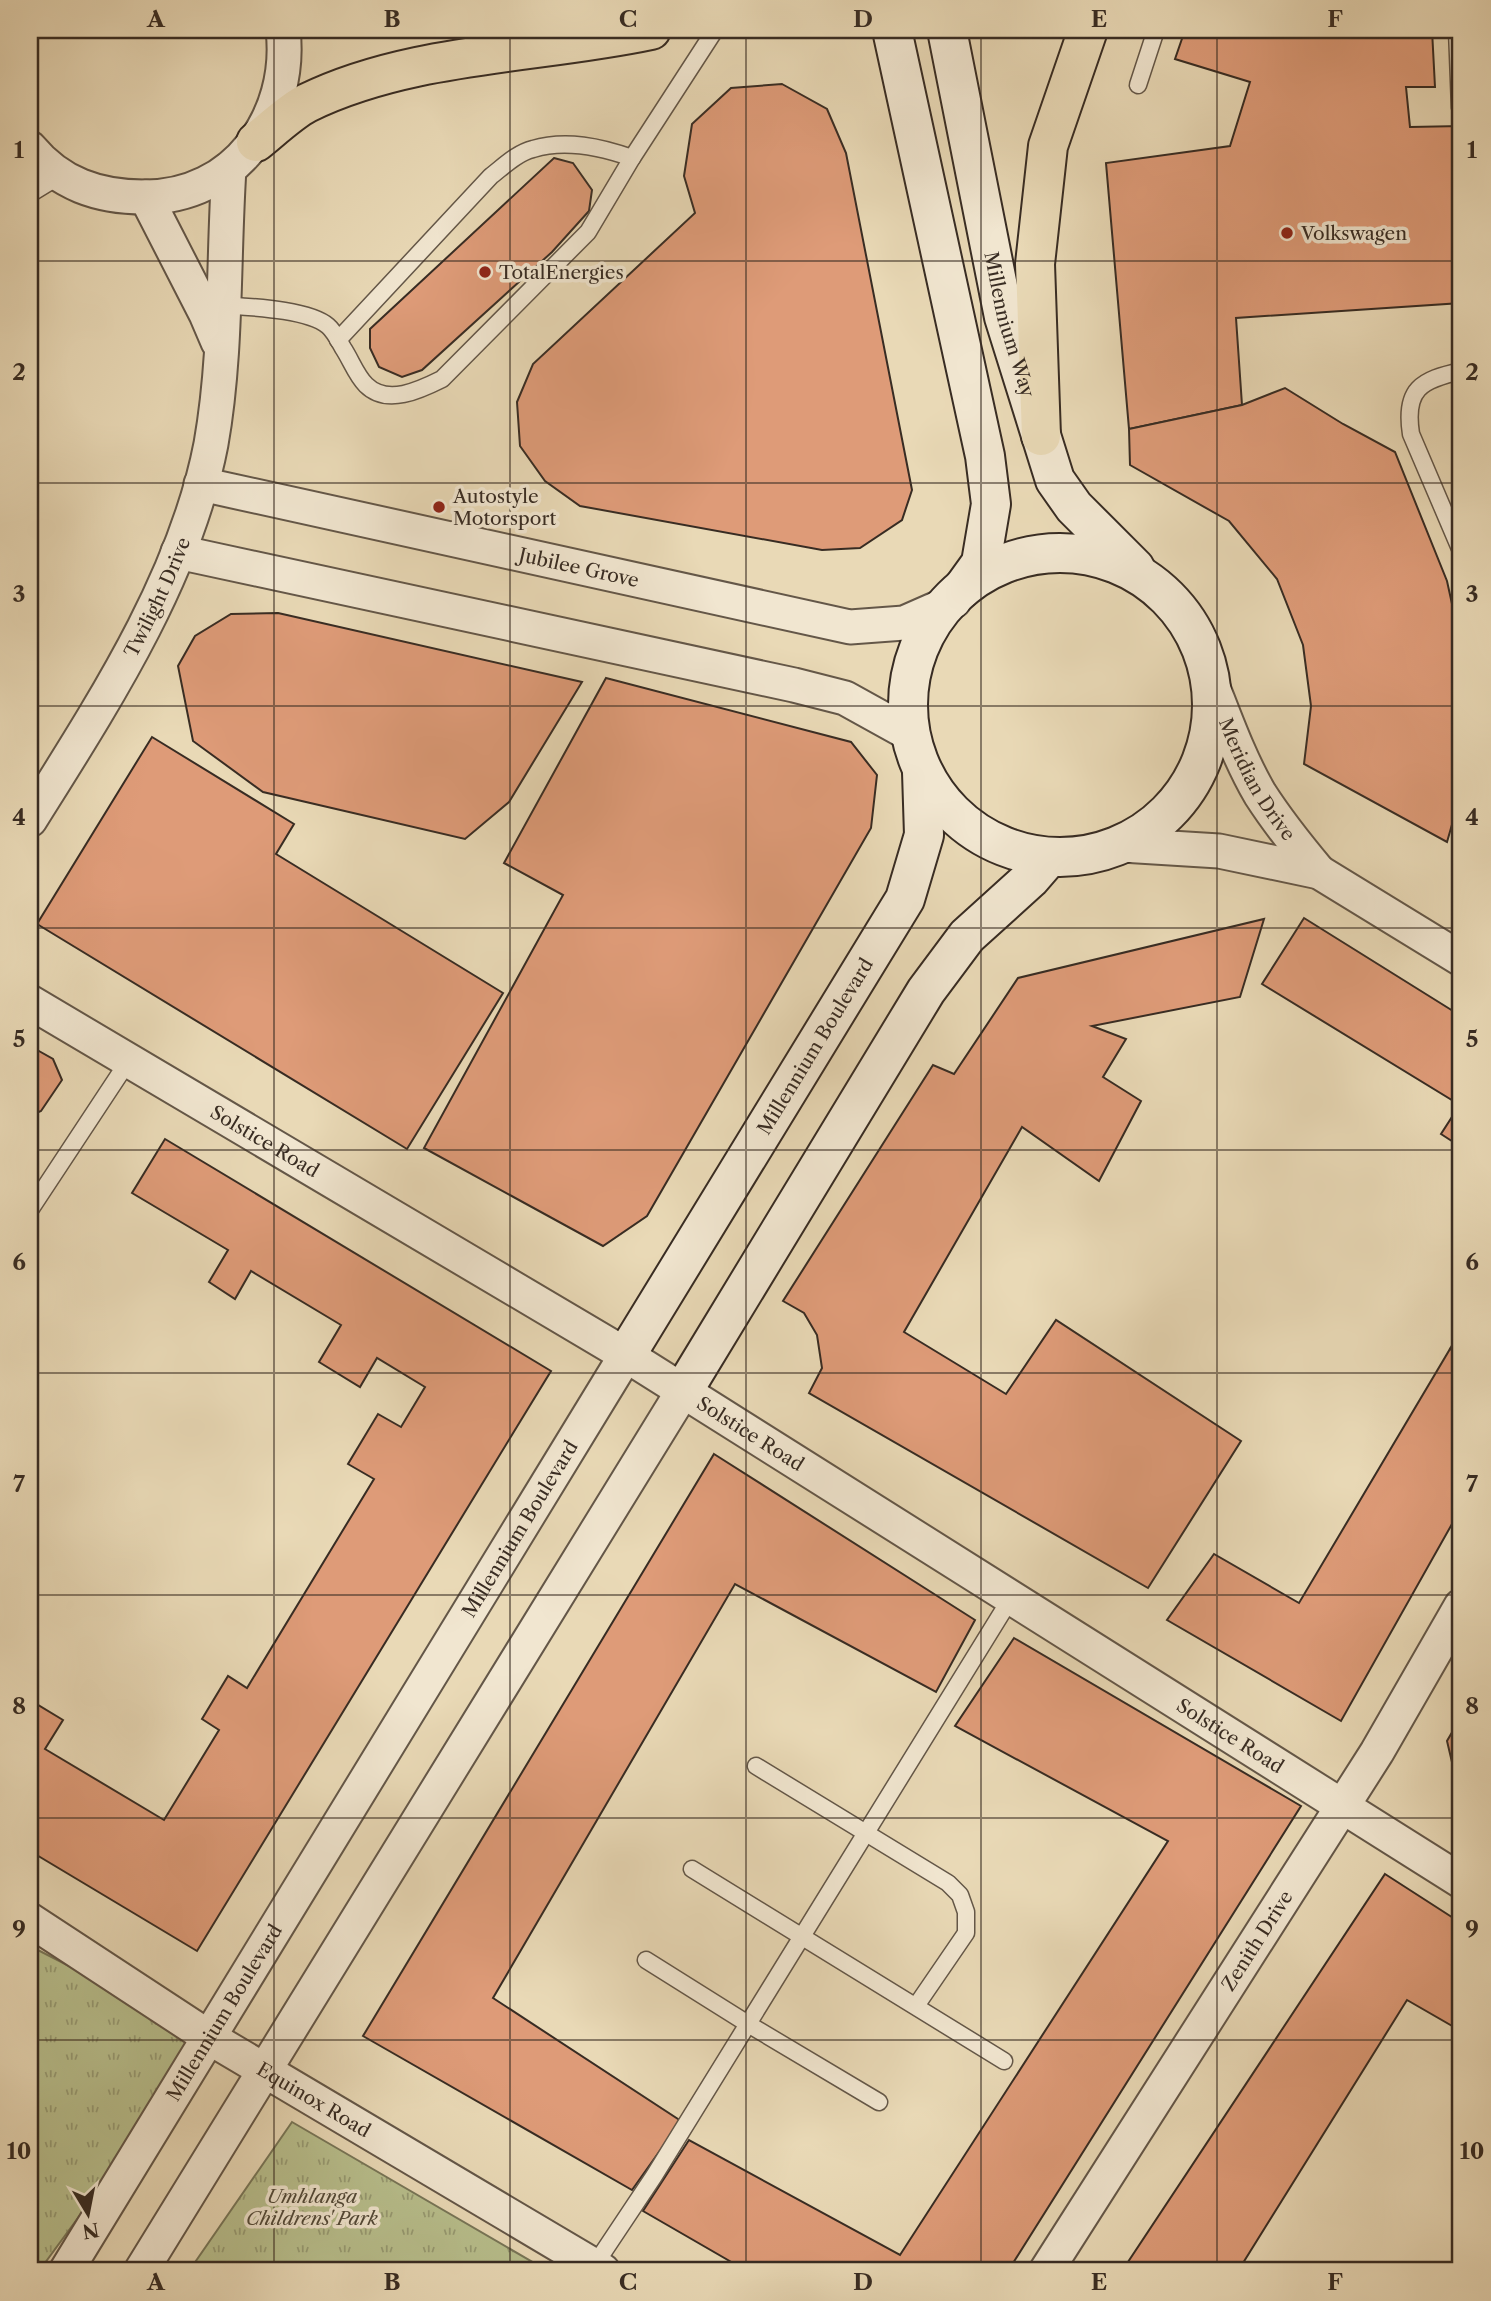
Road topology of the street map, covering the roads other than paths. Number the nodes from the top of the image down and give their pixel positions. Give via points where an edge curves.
1 (283, 30) edge
2 (651, 30) edge
3 (715, 30) edge
4 (892, 30) edge
5 (947, 30) edge
6 (1088, 30) edge
7 (1156, 30) edge
8 (1457, 30) edge
9 (1139, 85) dead end
10 (1460, 108) edge
11 (256, 142) junction
12 (30, 148) edge
13 (632, 158) junction
14 (229, 169) junction
15 (61, 175) junction
16 (30, 194) edge
17 (146, 197) junction
18 (222, 305) junction
19 (338, 340) junction
20 (221, 351) junction
21 (1461, 371) edge
22 (1041, 436) junction
23 (201, 484) junction
24 (1461, 551) edge
25 (178, 552) junction
26 (1149, 582) junction
27 (959, 594) junction
28 (1210, 680) junction
29 (909, 734) junction
30 (922, 772) junction
31 (30, 820) edge
32 (1122, 845) junction
33 (1049, 857) junction
34 (1319, 872) junction
35 (1461, 959) edge
36 (30, 1002) edge
37 (129, 1060) junction
38 (30, 1210) edge
39 (626, 1354) junction
40 (683, 1391) junction
41 (1011, 1598) junction
42 (1461, 1606) edge
43 (756, 1766) dead end
44 (1342, 1807) junction
45 (865, 1832) junction
46 (692, 1870) dead end
47 (1461, 1881) edge
48 (30, 1920) edge
49 (802, 1935) junction
50 (646, 1960) dead end
51 (916, 2007) junction
52 (748, 2024) junction
53 (210, 2038) junction
54 (1004, 2061) dead end
55 (266, 2071) junction
56 (879, 2102) dead end
57 (598, 2268) edge
58 (66, 2271) edge
59 (141, 2271) edge
60 (1046, 2271) edge

1 - 11 street via 282,86
2 - 11 highway via 377,78 304,105
3 - 13 lane
4 - 27 street via 985,456 991,504 981,563
5 - 22 street, Millennium Way via 1004,317
6 - 22 highway via 1048,146 1035,264
7 - 9 lane
8 - 10 lane
11 - 14 street
12 - 15 street
13 - 19 lane via 602,147 575,145 547,146 520,154 491,176
13 - 19 lane via 588,232 442,379 408,393 379,394 356,372
14 - 17 street via 182,193
14 - 18 street, Twilight Drive
15 - 16 lane
15 - 17 street via 110,196
17 - 20 street, Twilight Drive
18 - 19 lane via 300,314 328,326
18 - 20 street, Twilight Drive
20 - 23 street, Twilight Drive via 211,443
21 - 24 lane via 1420,386 1408,414 1411,434
22 - 26 street, Millennium Way via 1055,480 1074,507
23 - 25 street, Twilight Drive
23 - 27 street, Jubilee Grove via 850,627 904,623
25 - 29 street via 794,685 845,698
25 - 31 street, Twilight Drive via 145,627
26 - 27 street, Millennium Boulevard via 1097,558 1050,555 1013,561 986,572
26 - 28 street, Millennium Boulevard via 1189,625
27 - 29 street, Millennium Boulevard via 939,612 918,649 908,691
28 - 32 street, Millennium Boulevard via 1210,732 1192,781 1158,821
28 - 34 street, Meridian Drive via 1260,792
29 - 30 street, Millennium Boulevard
30 - 33 street, Millennium Boulevard via 946,808 981,835 1021,852
30 - 39 street, Millennium Boulevard via 924,835 905,899
32 - 33 street, Millennium Boulevard
32 - 34 street, Meridian Drive via 1219,851
33 - 40 street via 967,936 926,991
34 - 35 street, Meridian Drive
36 - 37 street, Solstice Road
37 - 38 lane
37 - 39 street, Solstice Road
39 - 40 street, Solstice Road
39 - 53 street, Millennium Boulevard
40 - 41 street, Solstice Road
40 - 55 street
41 - 44 street, Solstice Road
41 - 45 lane
42 - 44 street, Zenith Drive
43 - 45 lane
44 - 47 street, Solstice Road
44 - 60 street, Zenith Drive
45 - 49 lane
45 - 51 lane via 948,1883 960,1895 966,1912 966,1933
46 - 49 lane
48 - 53 street, Equinox Road
49 - 51 lane
49 - 52 lane
50 - 52 lane
51 - 54 lane
52 - 56 lane
52 - 57 lane
53 - 55 street, Equinox Road
53 - 58 street, Millennium Boulevard
55 - 57 street, Equinox Road
55 - 59 street

